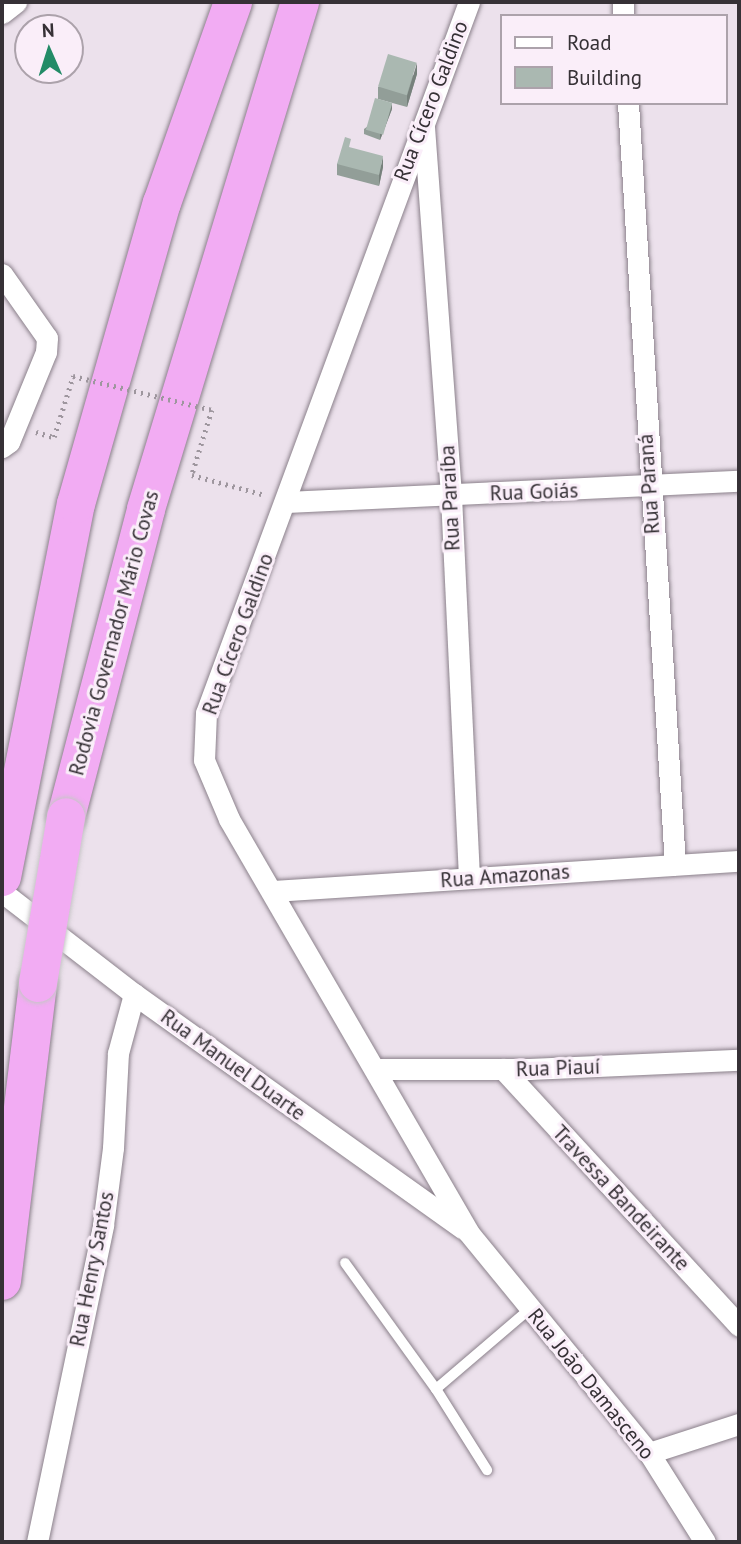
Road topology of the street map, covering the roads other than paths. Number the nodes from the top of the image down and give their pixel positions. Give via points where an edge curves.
1 (16, 2) edge
2 (233, 2) edge
3 (300, 2) edge
4 (469, 2) edge
5 (2, 13) edge
6 (628, 105) edge
7 (423, 118) junction
8 (2, 274) edge
9 (2, 447) edge
10 (739, 481) edge
11 (649, 487) junction
12 (451, 496) junction
13 (286, 502) junction
14 (739, 861) edge
15 (675, 865) junction
16 (2, 877) edge
17 (469, 878) junction
18 (272, 891) junction
19 (2, 892) edge
20 (134, 994) junction
21 (739, 1060) edge
22 (377, 1069) junction
23 (503, 1069) junction
24 (468, 1232) junction
25 (345, 1263) dead end
26 (2, 1281) edge
27 (531, 1308) junction
28 (739, 1326) edge
29 (436, 1389) junction
30 (739, 1424) edge
31 (649, 1453) junction
32 (487, 1470) dead end
33 (37, 1542) edge
34 (705, 1542) edge

1 - 5 street
2 - 16 highway via 162,203 76,504
3 - 26 highway, Rodovia Governador Mário Covas, bridge via 146,509 66,817 38,984
4 - 7 street, Rua Cícero Galdino
6 - 11 street, Rua Paraná
7 - 12 street, Rua Paraíba
7 - 13 street, Rua Cícero Galdino
8 - 9 street via 43,328 46,352 9,442
10 - 11 street, Rua Goiás
11 - 12 street, Rua Goiás
11 - 15 street, Rua Paraná
12 - 13 street, Rua Goiás
12 - 17 street, Rua Paraíba
13 - 18 street, Rua Cícero Galdino via 206,713 204,760 229,819
14 - 15 street, Rua Amazonas
15 - 17 street, Rua Amazonas
17 - 18 street, Rua Amazonas
18 - 22 street, Rua Cícero Galdino
19 - 20 street, Rua Manuel Duarte
20 - 24 street, Rua Manuel Duarte
20 - 33 street, Rua Henry Santos via 118,1053 103,1225
21 - 23 street, Rua Piauí
22 - 23 street, Rua Piauí
22 - 24 street, Rua Cícero Galdino
23 - 28 street, Travessa Bandeirante
24 - 27 street, Rua João Damasceno
25 - 29 lane
27 - 29 lane
27 - 31 street, Rua João Damasceno
29 - 32 lane
30 - 31 street
31 - 34 street, Rua João Damasceno

